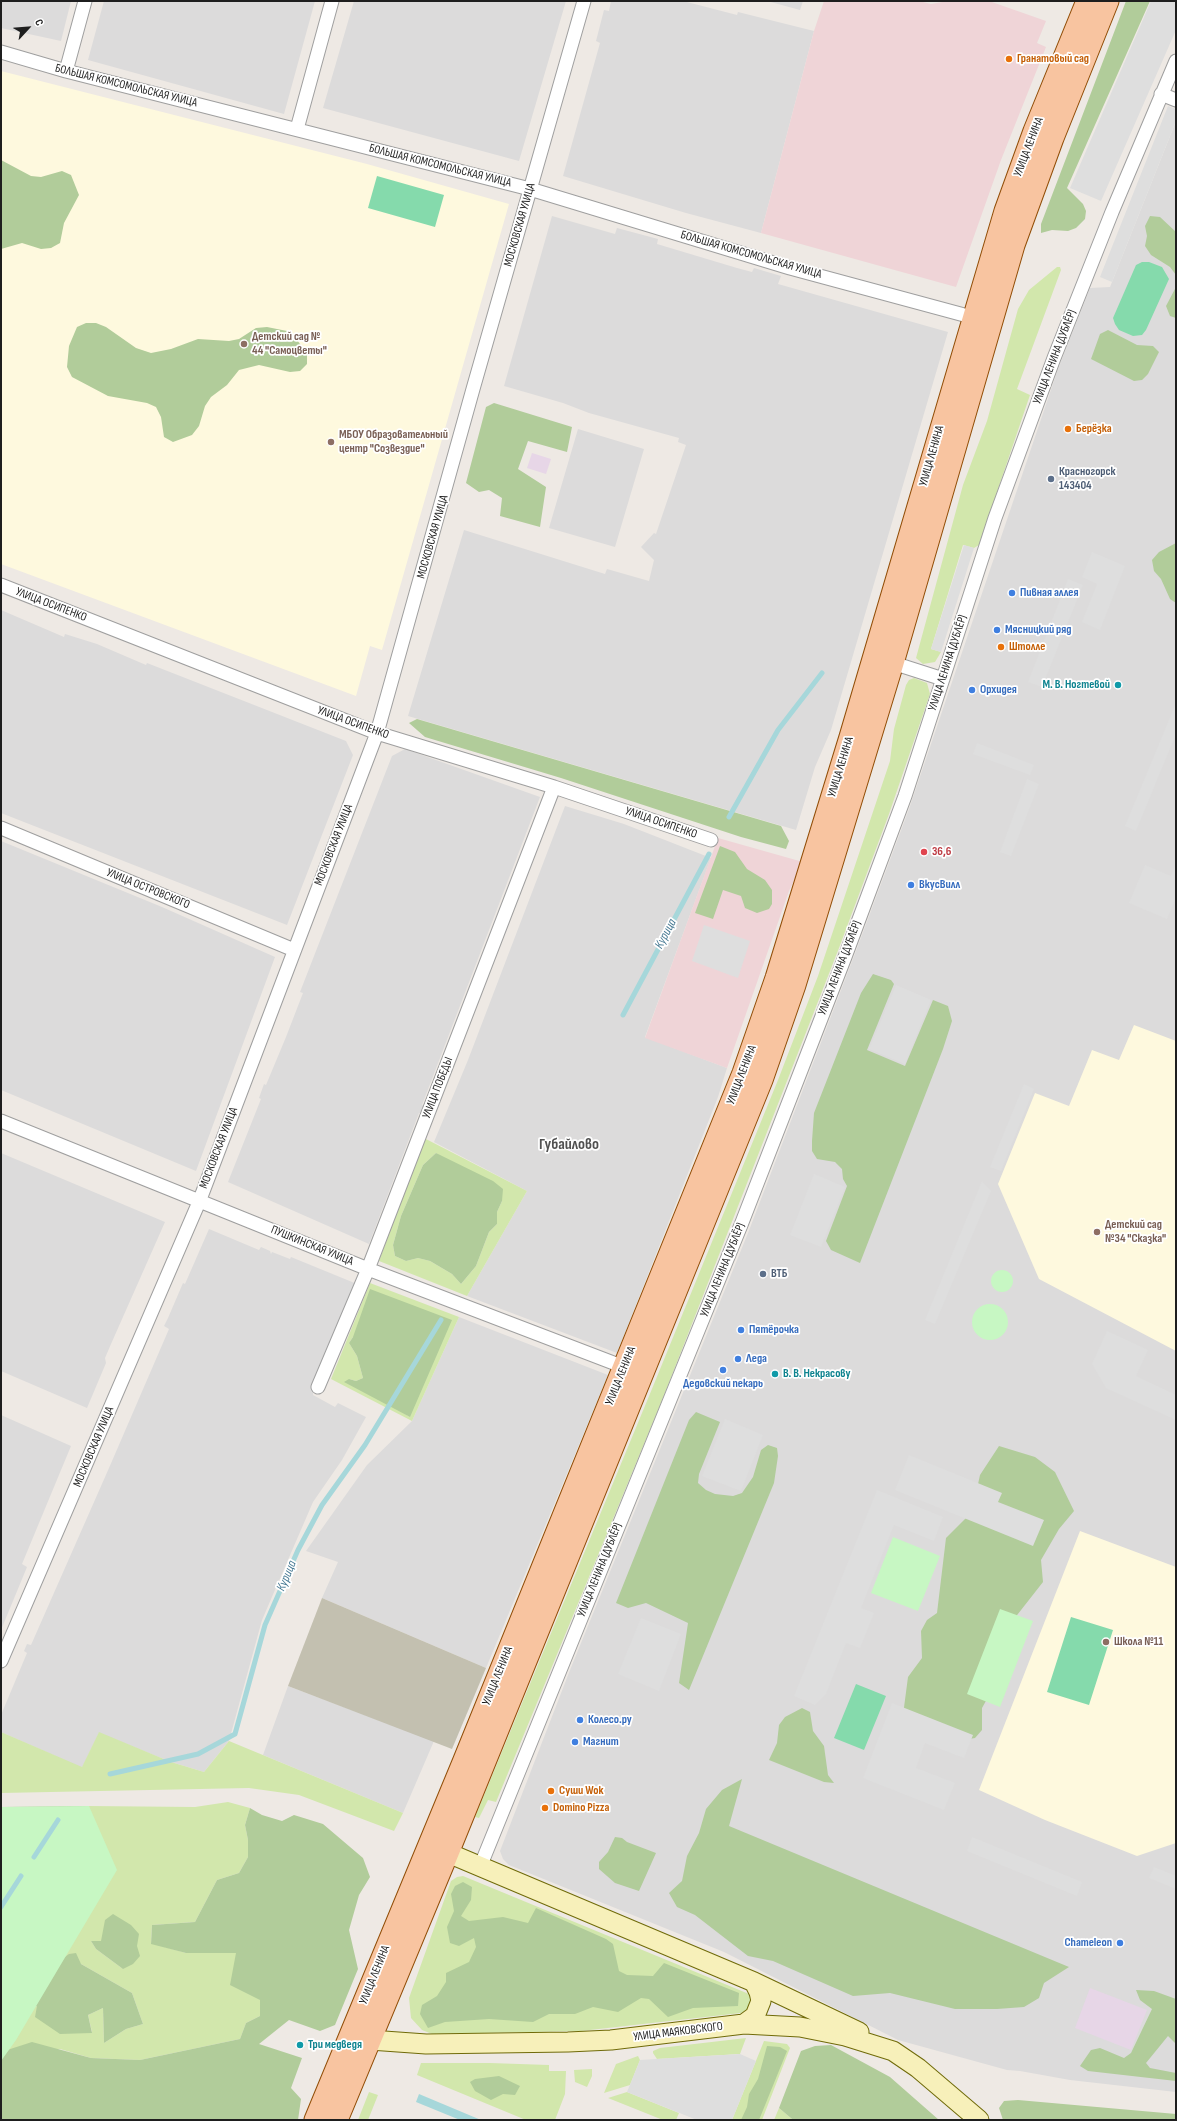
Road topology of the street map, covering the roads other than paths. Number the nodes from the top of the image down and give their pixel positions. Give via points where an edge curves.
1 (85, 1) edge
2 (332, 1) edge
3 (584, 1) edge
4 (1087, 1) edge
5 (1108, 1) edge
6 (1, 52) edge
7 (1176, 61) edge
8 (66, 71) junction
9 (1161, 94) junction
10 (1176, 100) edge
11 (298, 129) junction
12 (530, 189) junction
13 (982, 319) junction
14 (1, 586) edge
15 (893, 663) junction
16 (943, 679) junction
17 (377, 733) junction
18 (554, 787) junction
19 (1, 828) edge
20 (711, 840) dead end
21 (294, 950) junction
22 (1, 1121) edge
23 (199, 1202) junction
24 (368, 1269) junction
25 (624, 1367) junction
26 (318, 1387) dead end
27 (1, 1661) edge
28 (429, 1845) junction
29 (448, 1853) junction
30 (480, 1866) junction
31 (754, 1982) junction
32 (744, 2024) junction
33 (361, 2036) junction
34 (893, 2051) junction
35 (315, 2120) edge
36 (336, 2120) edge
37 (979, 2120) edge

1 - 8 street
2 - 11 street
3 - 12 street, МОСКОВСКАЯ УЛИЦА
4 - 13 main road, УЛИЦА ЛЕНИНА via 1034,131 1008,203
5 - 13 main road, УЛИЦА ЛЕНИНА via 1014,245
6 - 8 street, БОЛЬШАЯ КОМСОМОЛЬСКАЯ УЛИЦА
7 - 9 street, УЛИЦА ЛЕНИНА (ДУБЛЁР)
8 - 11 street, БОЛЬШАЯ КОМСОМОЛЬСКАЯ УЛИЦА
9 - 10 street
9 - 16 street, УЛИЦА ЛЕНИНА (ДУБЛЁР) via 1054,358 995,518
11 - 12 street, БОЛЬШАЯ КОМСОМОЛЬСКАЯ УЛИЦА
12 - 13 street, БОЛЬШАЯ КОМСОМОЛЬСКАЯ УЛИЦА via 790,268
12 - 17 street, МОСКОВСКАЯ УЛИЦА
13 - 15 main road, УЛИЦА ЛЕНИНА
13 - 25 main road, УЛИЦА ЛЕНИНА via 774,985 743,1073
14 - 17 street, УЛИЦА ОСИПЕНКО
15 - 16 street
15 - 29 main road, УЛИЦА ЛЕНИНА via 795,985 762,1080
16 - 30 street, УЛИЦА ЛЕНИНА (ДУБЛЁР) via 902,804 741,1225
17 - 18 street, УЛИЦА ОСИПЕНКО
17 - 21 street, МОСКОВСКАЯ УЛИЦА
18 - 20 street, УЛИЦА ОСИПЕНКО
18 - 24 street, УЛИЦА ПОБЕДЫ
19 - 21 street, УЛИЦА ОСТРОВСКОГО
21 - 23 street, МОСКОВСКАЯ УЛИЦА
22 - 23 street, ПУШКИНСКАЯ УЛИЦА
23 - 24 street, ПУШКИНСКАЯ УЛИЦА
23 - 27 street, МОСКОВСКАЯ УЛИЦА
24 - 25 street, ПУШКИНСКАЯ УЛИЦА
24 - 26 street, УЛИЦА ПОБЕДЫ
25 - 28 main road, УЛИЦА ЛЕНИНА
28 - 29 street
28 - 33 main road, УЛИЦА ЛЕНИНА
29 - 30 street
29 - 33 main road, УЛИЦА ЛЕНИНА
30 - 31 street
31 - 32 street via 761,2001 755,2016
31 - 34 street via 849,2026
32 - 33 street, УЛИЦА МАЯКОВСКОГО via 611,2040 568,2042 426,2044
32 - 34 street, УЛИЦА МАЯКОВСКОГО via 800,2027
33 - 35 main road, УЛИЦА ЛЕНИНА
33 - 36 main road, УЛИЦА ЛЕНИНА
34 - 37 street, УЛИЦА МАЯКОВСКОГО via 918,2068

